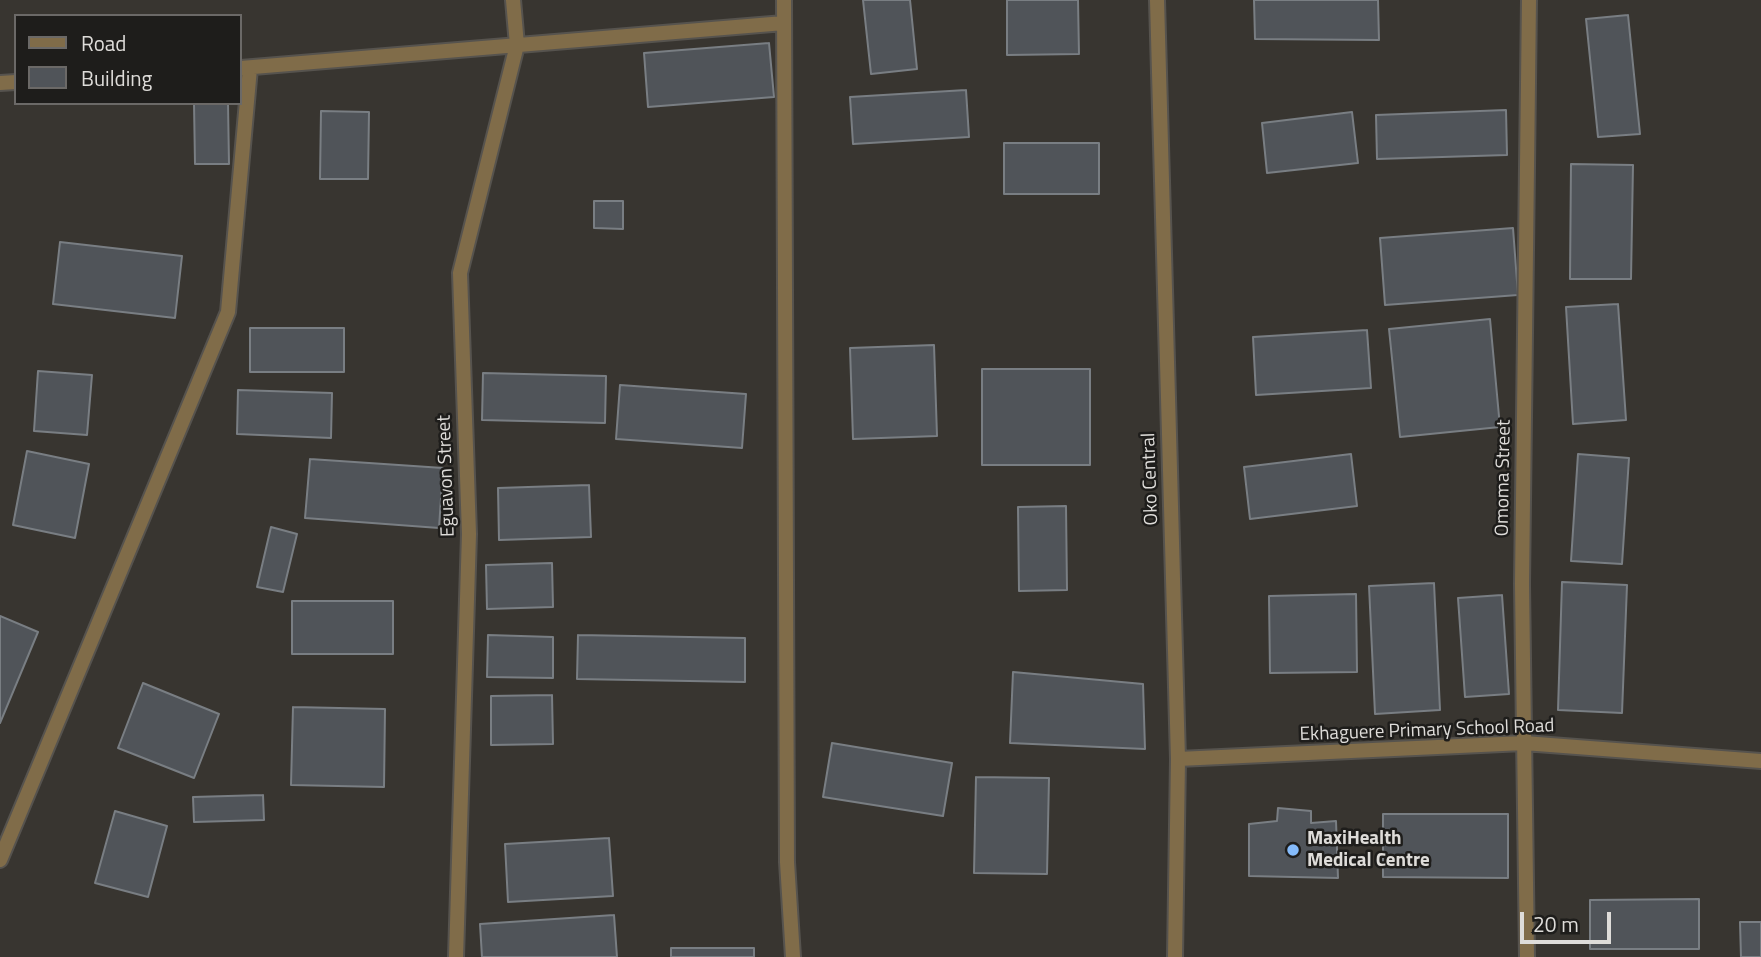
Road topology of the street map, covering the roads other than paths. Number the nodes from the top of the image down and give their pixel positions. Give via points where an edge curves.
1 (513, 0) edge
2 (785, 0) edge
3 (1157, 0) edge
4 (1529, 0) edge
5 (784, 23) junction
6 (517, 45) junction
7 (245, 68) edge
8 (1524, 743) junction
9 (1178, 759) junction
10 (1761, 761) edge
11 (0, 860) edge
12 (456, 957) edge
13 (793, 957) edge
14 (1175, 957) edge
15 (1527, 957) edge

1 - 6 street, Eguavon Street
2 - 5 street
3 - 9 street, Oko Central
4 - 8 street, Omoma Street
5 - 6 street
5 - 13 street via 787,848
6 - 7 street
6 - 12 street, Eguavon Street via 460,273 469,534
7 - 11 street via 228,312
8 - 9 street, Ekhaguere Primary School Road
8 - 10 street, Ekhaguere Primary School Road
8 - 15 street, Omoma Street
9 - 14 street, Oko Central

